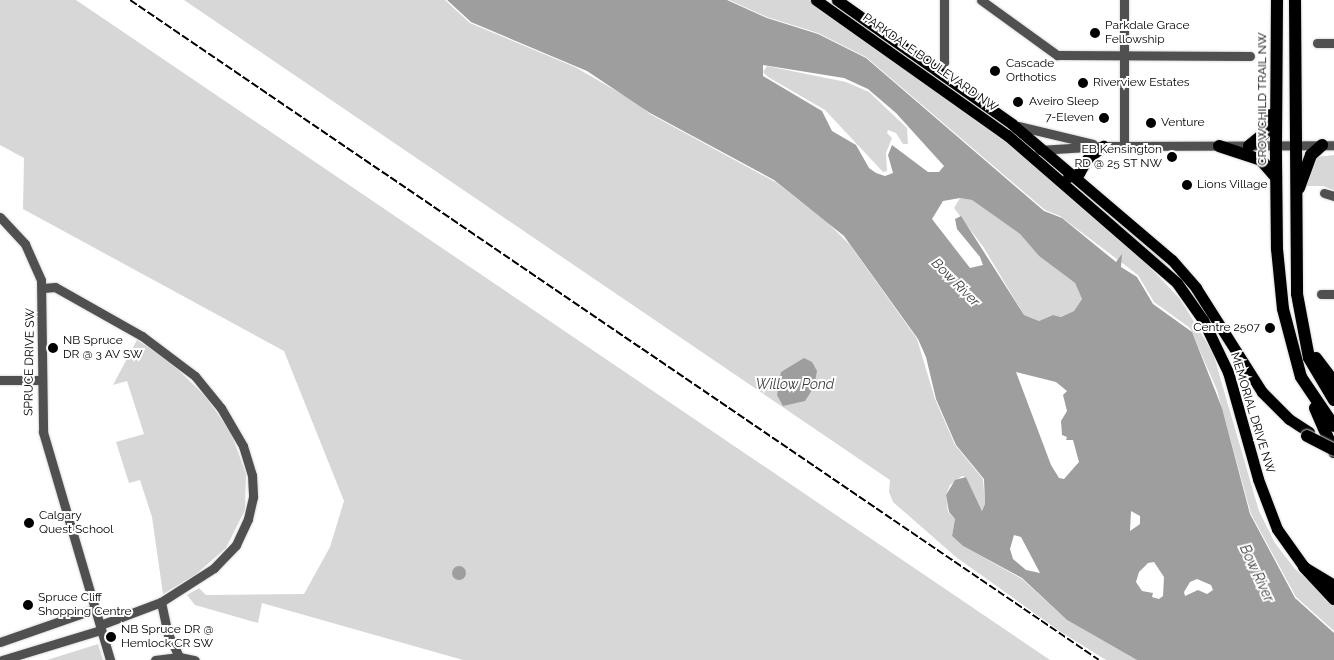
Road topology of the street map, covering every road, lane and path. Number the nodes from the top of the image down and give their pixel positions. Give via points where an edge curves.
1 (816, 0) edge
2 (838, 0) edge
3 (944, 0) edge
4 (981, 0) edge
5 (1124, 0) edge
6 (1277, 0) edge
7 (1295, 0) edge
8 (1317, 43) dead end
9 (1334, 43) edge
10 (1124, 56) junction
11 (1250, 56) dead end
12 (938, 72) junction
13 (1276, 85) junction
14 (1012, 124) junction
15 (1328, 145) edge
16 (1103, 146) junction
17 (1124, 146) junction
18 (1219, 146) junction
19 (1248, 146) junction
20 (1276, 146) junction
21 (1295, 146) junction
22 (1026, 150) junction
23 (1044, 150) junction
24 (1083, 168) junction
25 (1056, 176) junction
26 (1074, 176) junction
27 (1276, 177) junction
28 (1087, 188) junction
29 (1324, 193) dead end
30 (1334, 196) edge
31 (1296, 197) junction
32 (0, 217) edge
33 (43, 288) junction
34 (1321, 294) dead end
35 (1334, 294) edge
36 (1306, 342) junction
37 (0, 380) edge
38 (42, 380) junction
39 (1334, 382) edge
40 (1308, 390) junction
41 (1334, 400) edge
42 (1334, 426) edge
43 (1306, 433) joint
44 (1334, 451) edge
45 (1304, 567) junction
46 (1334, 585) edge
47 (1334, 600) edge
48 (161, 602) junction
49 (95, 609) junction
50 (100, 628) junction
51 (0, 642) edge
52 (179, 657) junction
53 (2, 660) edge
54 (110, 660) edge
55 (154, 660) edge
56 (195, 660) edge

1 - 22 main road, PARKDALE BOULEVARD NW via 944,88
2 - 12 main road, PARKDALE BOULEVARD NW
3 - 12 street via 944,62
4 - 10 street via 1057,54
5 - 10 street
6 - 13 highway, CROWCHILD TRAIL NW
7 - 21 highway
8 - 9 street
10 - 11 street
10 - 17 street
12 - 14 main road, PARKDALE BOULEVARD NW
13 - 19 highway via 1268,128
13 - 20 highway, CROWCHILD TRAIL NW
14 - 16 street via 1045,135
14 - 23 main road, PARKDALE BOULEVARD NW
15 - 21 street
15 - 31 highway via 1307,162
16 - 17 street
16 - 23 street
16 - 24 main road via 1087,159
17 - 18 street
18 - 19 street
18 - 27 highway via 1261,160
19 - 20 street
20 - 21 street
20 - 27 highway, CROWCHILD TRAIL NW
21 - 31 highway
22 - 23 street
22 - 25 main road, MEMORIAL DRIVE NW
23 - 26 main road, MEMORIAL DRIVE NW
24 - 26 main road
24 - 28 main road
25 - 26 main road
25 - 45 main road, MEMORIAL DRIVE NW via 1157,263 1191,301 1228,372 1269,513 1286,545
26 - 28 main road, MEMORIAL DRIVE NW
27 - 40 highway, CROWCHILD TRAIL NW via 1283,309 1293,355
28 - 43 main road, MEMORIAL DRIVE NW via 1183,272 1262,392
29 - 30 street
31 - 36 highway via 1297,294
32 - 33 street, SPRUCE DRIVE SW via 25,244
33 - 38 street, SPRUCE DRIVE SW
33 - 48 street via 55,287 174,357 195,376 221,408 249,463 253,497 248,520 236,546 214,568
34 - 35 street
36 - 39 highway
36 - 41 highway via 1311,364
37 - 38 street
38 - 49 street, SPRUCE DRIVE SW via 41,406 46,447
40 - 42 highway, CROWCHILD TRAIL NW
40 - 44 highway
43 - 44 highway, bridge
45 - 46 main road, MEMORIAL DRIVE NW
45 - 47 highway
48 - 50 street
48 - 52 street via 168,634
49 - 50 street, SPRUCE DRIVE SW
49 - 51 street
50 - 53 street
50 - 54 street, SPRUCE DRIVE SW
52 - 55 street
52 - 56 street

